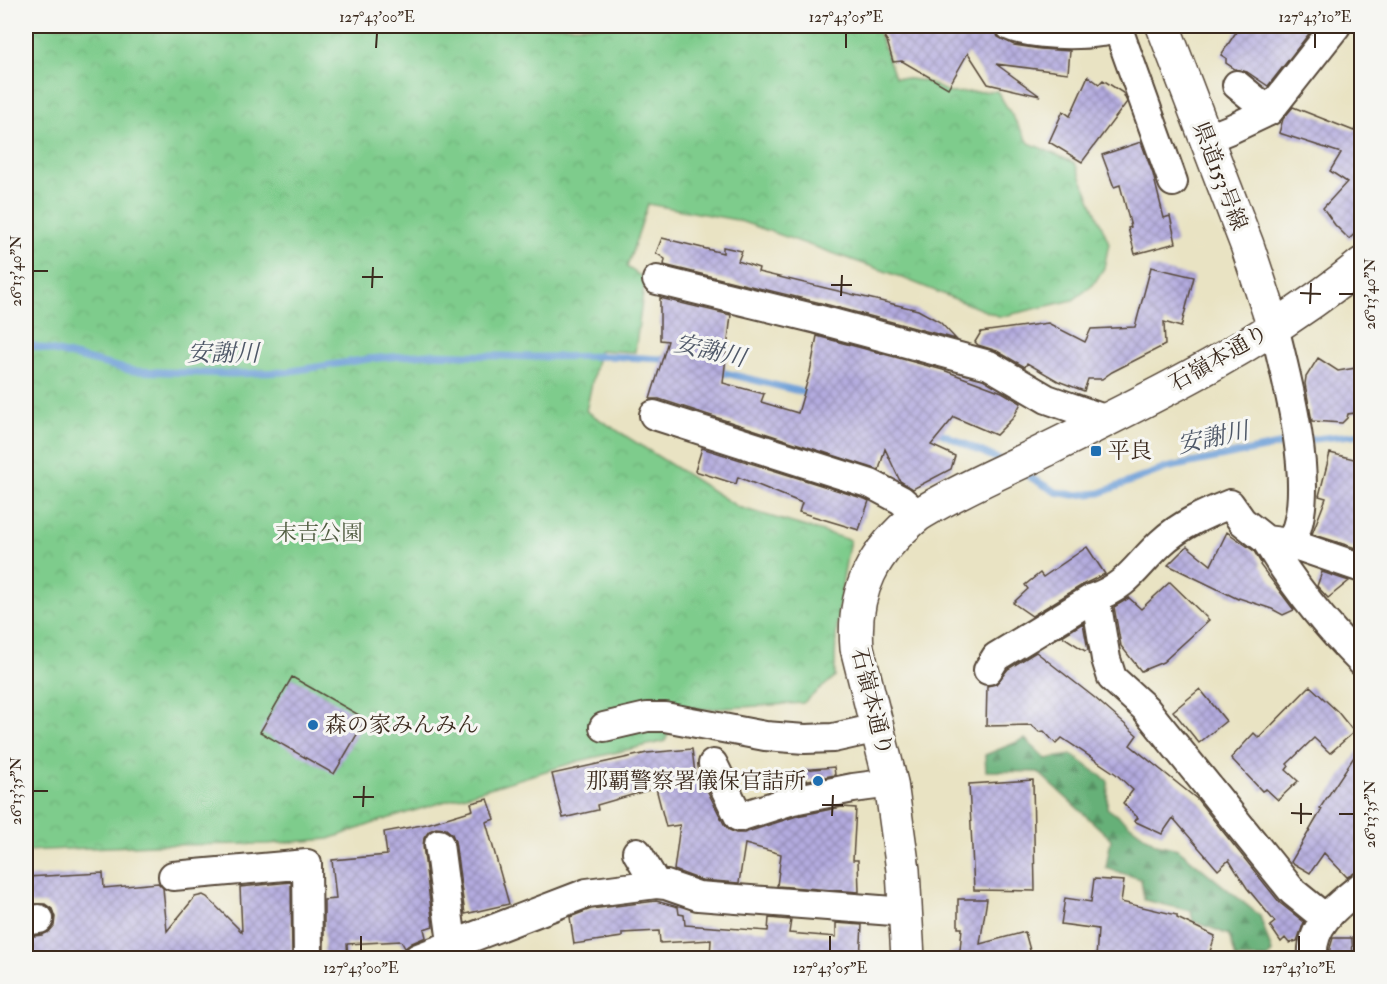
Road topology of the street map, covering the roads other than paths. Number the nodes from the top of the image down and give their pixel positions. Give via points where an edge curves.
1 (1010, 26) edge
2 (1118, 26) edge
3 (1163, 26) edge
4 (1336, 26) edge
5 (1237, 85) dead end
6 (1269, 111) junction
7 (1206, 139) junction
8 (1173, 182) dead end
9 (1362, 264) edge
10 (657, 280) dead end
11 (1274, 327) junction
12 (654, 415) dead end
13 (1107, 420) junction
14 (918, 514) junction
15 (1278, 541) junction
16 (1362, 568) edge
17 (1094, 598) junction
18 (1362, 662) edge
19 (988, 670) dead end
20 (604, 727) dead end
21 (878, 728) junction
22 (713, 764) dead end
23 (891, 783) junction
24 (439, 844) dead end
25 (638, 852) dead end
26 (173, 876) dead end
27 (656, 884) junction
28 (1362, 886) edge
29 (906, 912) junction
30 (1325, 918) junction
31 (453, 952) edge
32 (308, 958) edge
33 (418, 958) edge
34 (908, 958) edge
35 (1313, 958) edge

1 - 2 street via 1066,33 1103,32
2 - 8 street
3 - 7 main road, 県道153号線
4 - 6 street
5 - 6 street
6 - 7 street
7 - 11 main road, 県道153号線
9 - 11 main road, 石嶺本通り
10 - 13 street via 989,365 1047,399
11 - 13 main road, 石嶺本通り
11 - 15 street via 1287,375 1302,484 1297,529
12 - 14 street via 871,484
13 - 14 main road, 石嶺本通り
14 - 21 main road, 石嶺本通り via 880,554 857,611 857,648
15 - 16 street
15 - 17 street via 1242,521 1230,504 1177,530 1127,580
15 - 18 street via 1281,564 1327,626
17 - 19 street via 996,657
17 - 30 street via 1112,678 1145,708 1293,892
20 - 21 street via 665,717 765,736 805,739 833,738
21 - 23 main road, 石嶺本通り
22 - 23 street via 739,817 793,800
23 - 29 main road, 石嶺本通り
24 - 31 street
25 - 27 street
26 - 32 street via 307,864
27 - 29 street via 698,896
27 - 31 street via 587,893
28 - 30 street
29 - 34 main road, 石嶺本通り
30 - 35 street via 1315,936
31 - 33 street

